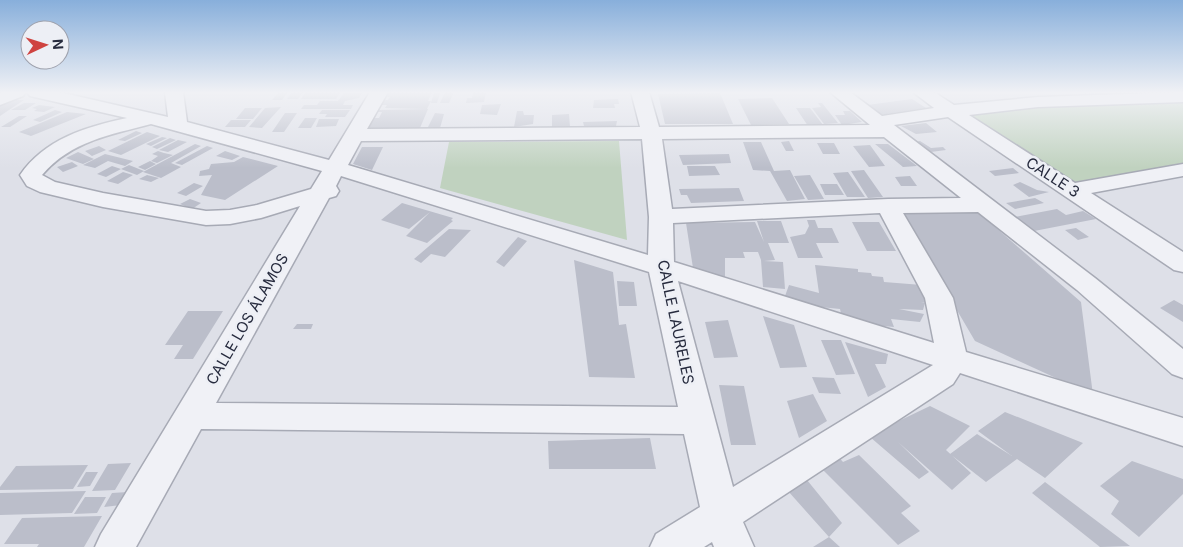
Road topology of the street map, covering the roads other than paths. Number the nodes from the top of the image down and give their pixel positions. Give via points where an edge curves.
1 (147, 118) edge
2 (167, 118) edge
3 (364, 118) edge
4 (648, 118) edge
5 (872, 118) edge
6 (924, 118) edge
7 (962, 118) edge
8 (166, 122) junction
9 (884, 127) junction
10 (652, 132) junction
11 (354, 135) junction
12 (336, 168) junction
13 (1183, 170) edge
14 (372, 178) junction
15 (1072, 190) junction
16 (320, 193) junction
17 (984, 205) junction
18 (888, 206) junction
19 (661, 217) junction
20 (1183, 264) edge
21 (661, 268) junction
22 (953, 360) junction
23 (1183, 366) edge
24 (191, 416) junction
25 (698, 421) junction
26 (1183, 432) edge
27 (721, 515) junction
28 (115, 547) edge
29 (670, 547) edge
30 (734, 547) edge

1 - 8 street
2 - 8 street
3 - 11 street, CALLE LOS ÁLAMOS
4 - 10 street, CALLE LAURELES
5 - 9 street
6 - 9 street
7 - 15 street, CALLE 3
8 - 12 street
8 - 16 street via 91,132 59,149 30,174 35,181 48,186 94,198 206,218 261,211
9 - 10 street
9 - 17 street
10 - 11 street
10 - 19 street, CALLE LAURELES
11 - 12 street, CALLE LOS ÁLAMOS
12 - 14 street
12 - 16 street, CALLE LOS ÁLAMOS
13 - 15 street
14 - 16 street
14 - 21 street
15 - 20 street, CALLE 3
16 - 24 street, CALLE LOS ÁLAMOS
17 - 18 street
17 - 23 street via 1086,284
18 - 19 street
18 - 22 street via 939,298
19 - 21 street, CALLE LAURELES
21 - 22 street
21 - 25 street, CALLE LAURELES
22 - 26 street
22 - 27 street via 942,376
24 - 25 street
24 - 28 street, CALLE LOS ÁLAMOS
25 - 27 street, CALLE LAURELES
27 - 29 street
27 - 30 street, CALLE LAURELES

